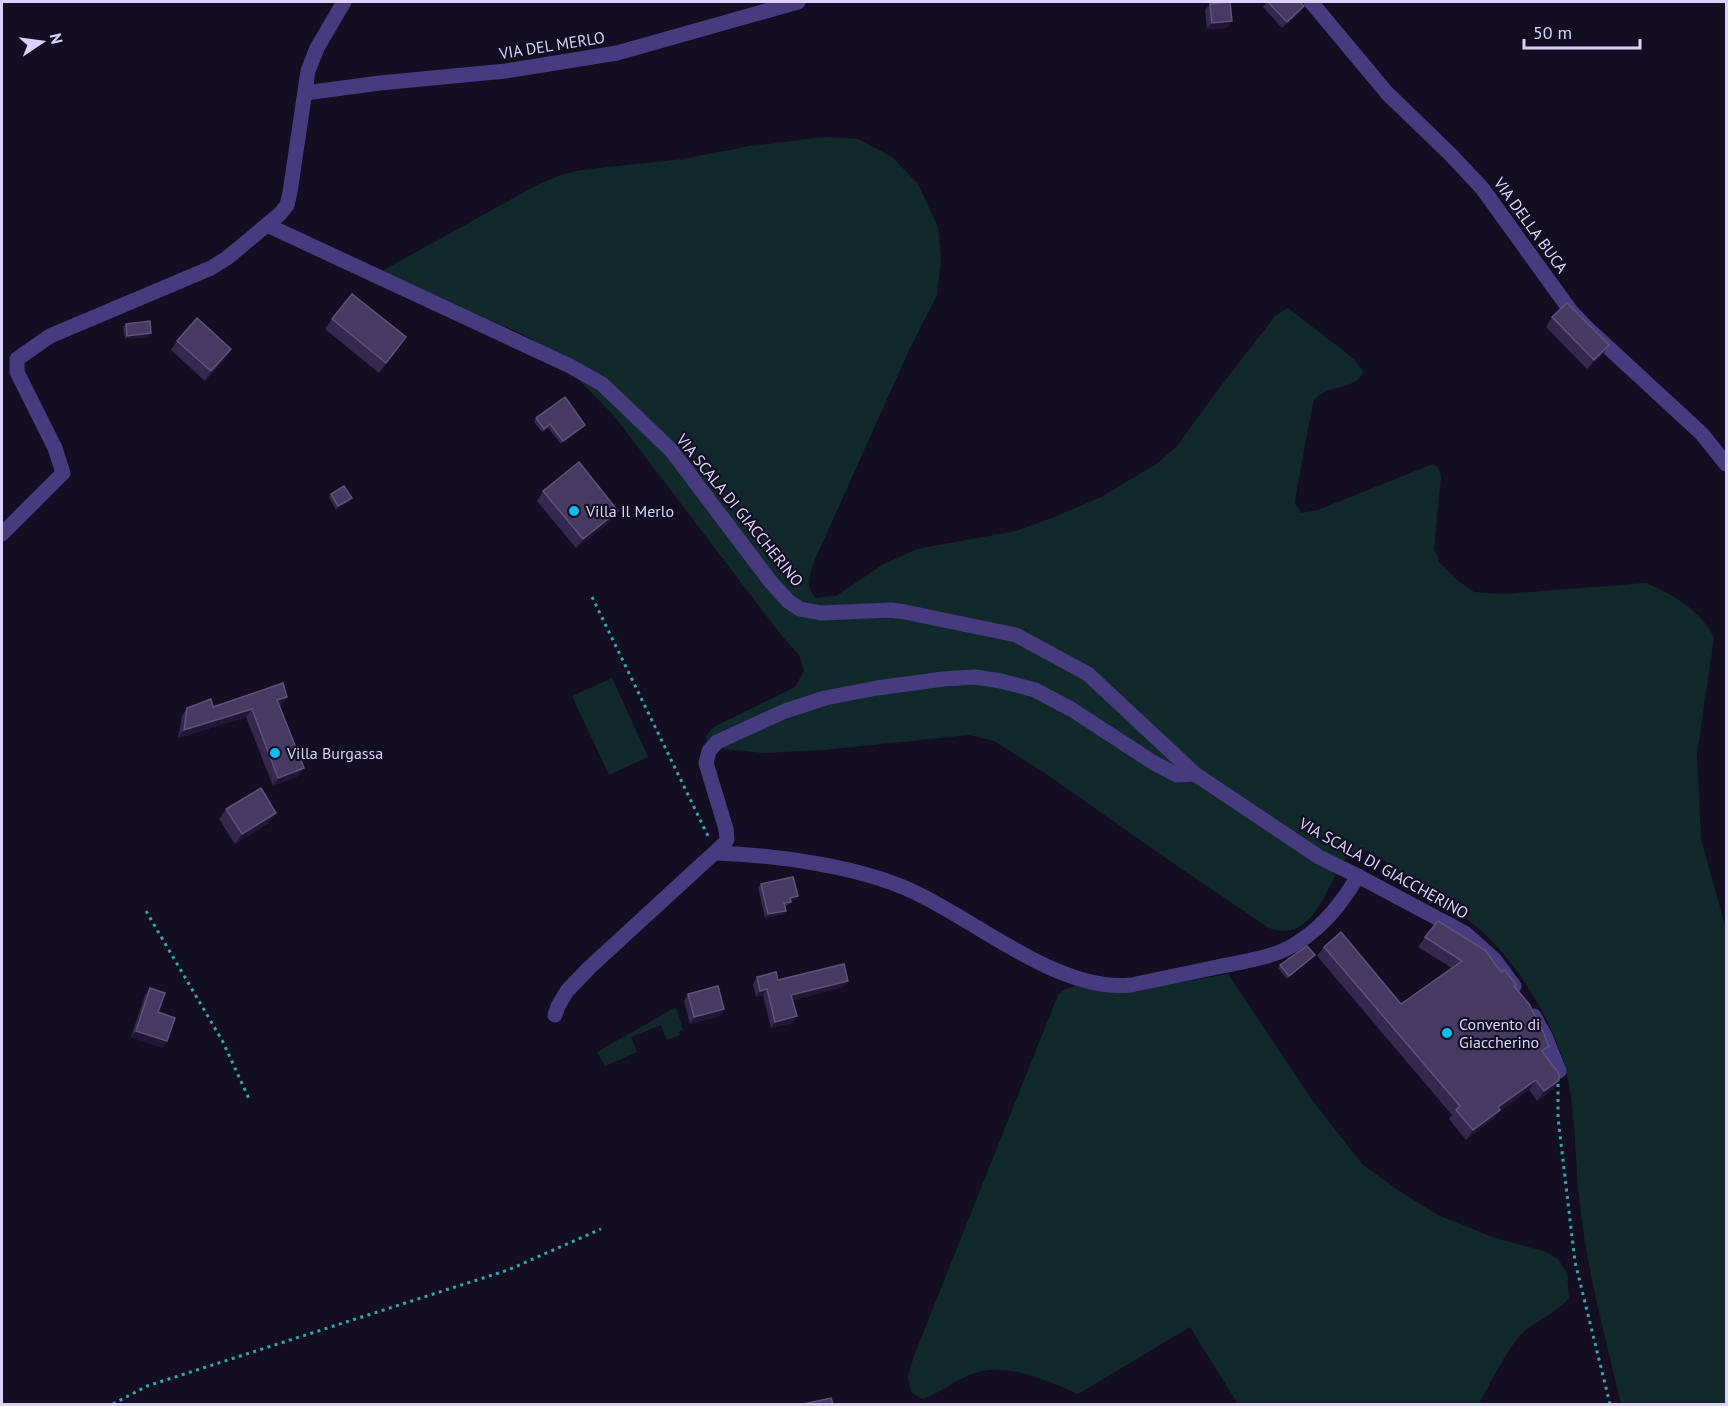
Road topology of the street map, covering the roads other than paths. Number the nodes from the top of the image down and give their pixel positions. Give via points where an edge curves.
1 (344, 2) edge
2 (798, 2) edge
3 (1311, 2) edge
4 (305, 93) junction
5 (267, 225) junction
6 (1726, 465) edge
7 (2, 534) edge
8 (1195, 774) junction
9 (716, 853) junction
10 (1358, 876) junction
11 (555, 1015) dead end
12 (1559, 1071) edge

1 - 4 street via 317,48
2 - 4 street, VIA DEL MERLO via 617,52 506,71
3 - 6 street, VIA DELLA BUCA via 1387,93 1482,188 1570,310 1702,434
4 - 5 street via 289,199 285,209
5 - 7 street via 211,268 66,328 20,357 16,372 59,456 63,473
5 - 8 street, VIA SCALA DI GIACCHERINO via 602,384 671,450 770,581 795,606 821,613 891,610 1016,635 1088,674
8 - 9 street via 1177,775 1071,709 1024,687 975,677 877,688 784,711 711,747 706,763 727,833 725,843
8 - 10 street, VIA SCALA DI GIACCHERINO via 1319,857
9 - 10 street via 756,855 861,873 912,891 1058,972 1114,986 1265,957 1288,948 1325,921
9 - 11 street via 589,968 567,991
10 - 12 street, VIA SCALA DI GIACCHERINO via 1465,933 1494,959 1545,1036

